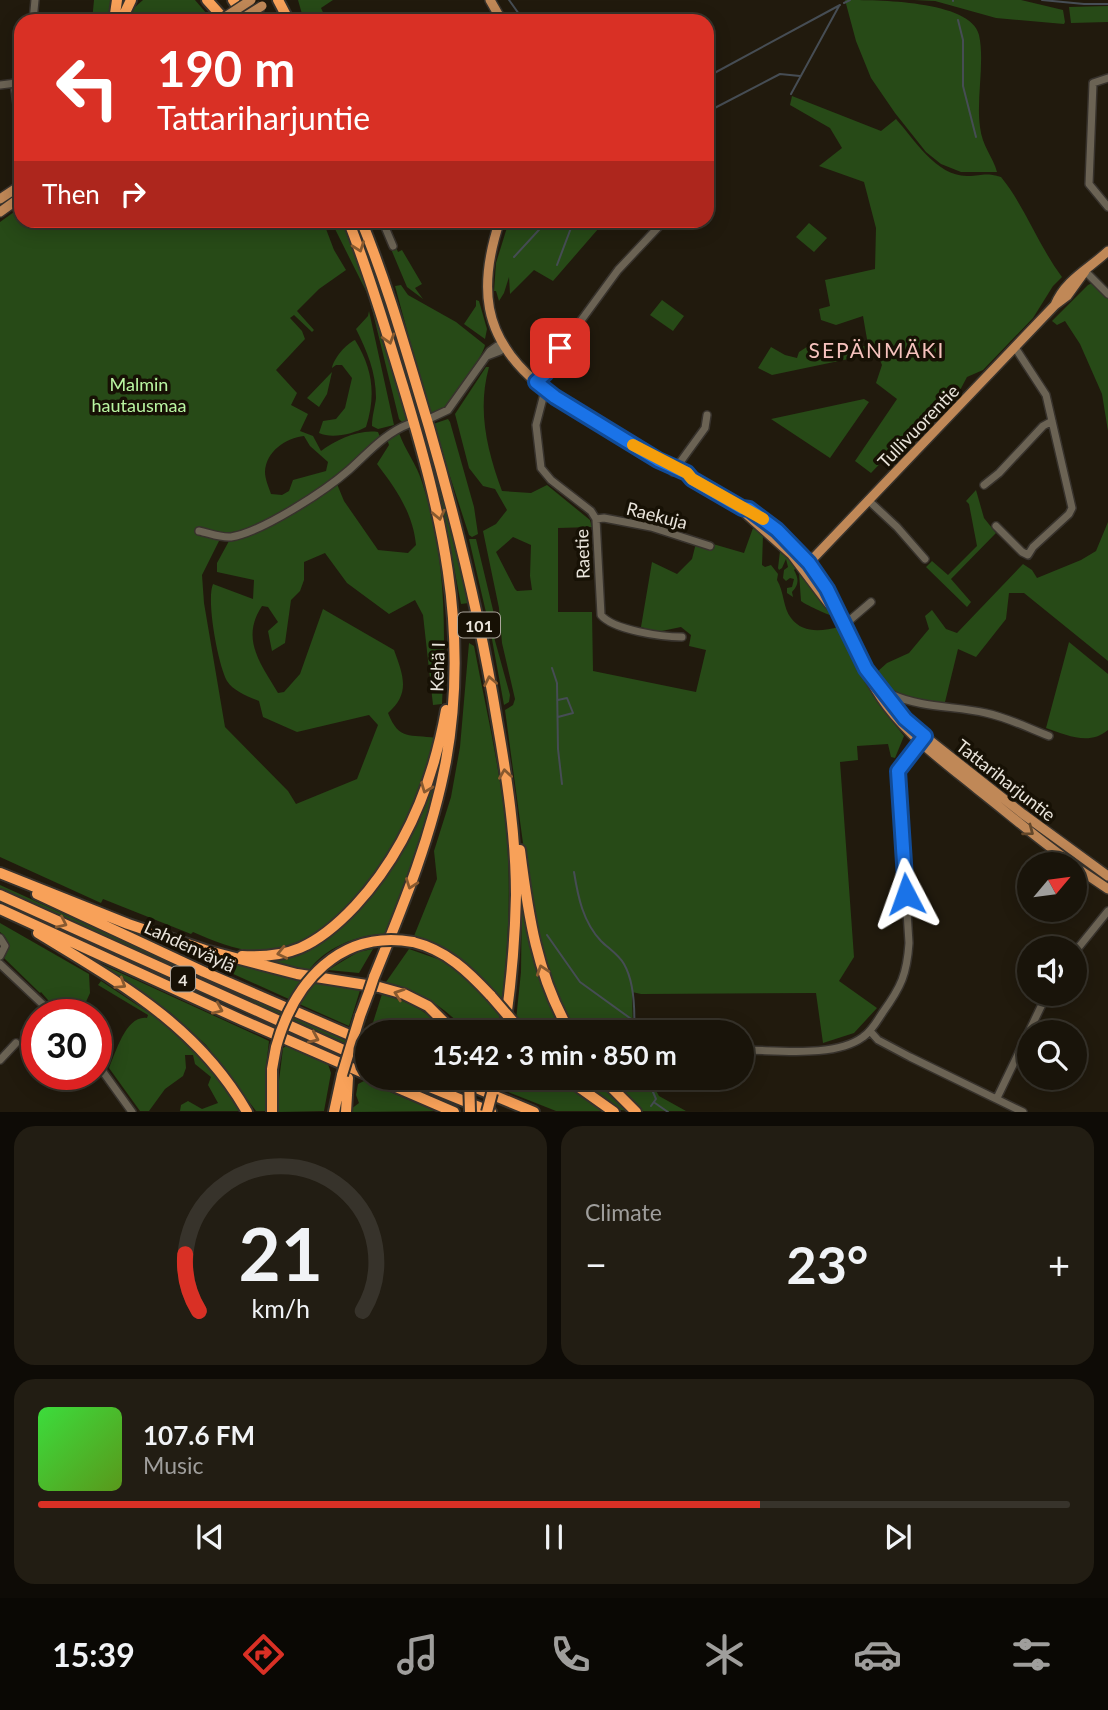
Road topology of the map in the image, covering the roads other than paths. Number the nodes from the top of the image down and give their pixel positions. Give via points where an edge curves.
1 (206, 0) edge
2 (251, 0) edge
3 (276, 0) edge
4 (219, 14) edge
5 (230, 14) edge
6 (249, 14) edge
7 (1108, 78) edge
8 (1108, 207) edge
9 (351, 228) edge
10 (364, 228) edge
11 (370, 228) edge
12 (385, 228) edge
13 (498, 228) edge
14 (657, 228) edge
15 (393, 246) dead end
16 (1108, 251) edge
17 (1085, 271) junction
18 (381, 273) junction
19 (1108, 294) edge
20 (503, 343) junction
21 (1016, 349) junction
22 (536, 382) junction
23 (545, 390) junction
24 (707, 415) dead end
25 (431, 418) dead end
26 (1052, 421) junction
27 (409, 424) dead end
28 (675, 469) junction
29 (984, 485) dead end
30 (868, 500) junction
31 (596, 519) junction
32 (996, 526) dead end
33 (199, 531) dead end
34 (710, 546) dead end
35 (925, 559) dead end
36 (806, 566) junction
37 (871, 602) dead end
38 (844, 626) junction
39 (682, 637) dead end
40 (866, 669) junction
41 (455, 674) junction
42 (888, 699) junction
43 (1049, 736) dead end
44 (923, 739) junction
45 (509, 800) junction
46 (1057, 852) edge
47 (1087, 874) edge
48 (0, 875) edge
49 (1108, 876) edge
50 (1108, 889) edge
51 (0, 895) edge
52 (0, 909) edge
53 (1108, 911) edge
54 (1087, 937) edge
55 (0, 938) edge
56 (205, 950) junction
57 (0, 956) edge
58 (0, 964) edge
59 (34, 999) edge
60 (1041, 1006) edge
61 (442, 1020) edge
62 (506, 1020) edge
63 (512, 1020) edge
64 (564, 1020) edge
65 (870, 1031) junction
66 (355, 1037) edge
67 (16, 1043) dead end
68 (754, 1050) edge
69 (355, 1055) edge
70 (0, 1060) edge
71 (355, 1069) edge
72 (345, 1076) junction
73 (112, 1084) edge
74 (404, 1090) edge
75 (438, 1090) edge
76 (470, 1090) edge
77 (482, 1090) edge
78 (493, 1090) edge
79 (583, 1090) edge
80 (615, 1090) edge
81 (997, 1098) junction
82 (132, 1111) edge
83 (247, 1111) edge
84 (272, 1111) edge
85 (334, 1111) edge
86 (346, 1111) edge
87 (454, 1111) edge
88 (470, 1111) edge
89 (490, 1111) edge
90 (534, 1111) edge
91 (614, 1111) edge
92 (636, 1111) edge
93 (1023, 1111) edge

1 - 4 highway
2 - 5 main road, bridge
3 - 6 main road, bridge
7 - 8 street via 1093,83 1089,184
9 -> 41 highway, Kehä I / 101 via 435,494 452,585
10 - 18 highway, 101
11 - 18 highway
12 - 15 street
13 - 20 main road, Tattariharjuntie via 488,293 495,333
14 - 22 street via 618,270
16 - 17 main road, Tullivuorentie
17 - 19 street
17 - 21 main road, Tullivuorentie
45 -> 18 highway, 101 via 469,575
20 - 22 main road, Tattariharjuntie
20 - 25 street via 487,356 448,411
21 - 26 street via 1046,394
21 - 30 main road, Tullivuorentie
22 - 23 main road, Tattariharjuntie
23 - 28 main road, Tattariharjuntie
23 - 31 street, Raetie via 536,425 541,468
24 - 28 street via 705,428
26 - 29 street
26 - 32 street via 1072,508 1069,514 1028,555
27 - 33 street via 387,435 327,488 279,517 234,536
28 - 36 main road, Tattariharjuntie via 742,508
30 - 35 street
30 - 36 main road, Tullivuorentie
31 - 34 street, Raekuja via 651,527
31 - 39 street, Raetie via 598,603 603,619
36 - 38 main road, Tattariharjuntie
37 - 38 street
38 - 40 main road, Tattariharjuntie
40 - 42 main road, Tattariharjuntie
40 - 44 main road, Tattariharjuntie via 887,706
41 -> 56 highway via 439,749 417,811 390,861 363,897 328,931 290,951 249,957
41 -> 72 highway, Kehä I / 101, bridge via 448,748 435,810 360,1016
42 - 43 street via 893,695 985,712
42 - 44 main road, Tattariharjuntie
44 -> 46 main road, Tattariharjuntie
44 - 49 main road, Tattariharjuntie
44 - 65 street via 898,775 908,960 900,989
45 - 62 highway, 101 via 516,894
64 -> 45 highway via 535,947
47 - 50 main road, Tattariharjuntie
48 - 56 highway
48 - 66 highway, Lahdenväylä / 4
51 -> 69 highway, Lahdenväylä / 4
52 -> 71 highway
52 -> 83 highway via 134,993 183,1030 219,1068
53 - 54 street
55 - 57 street via 5,946
61 -> 56 highway via 428,1006 379,987 266,967
58 - 59 street
60 - 81 street
63 - 84 highway, bridge via 454,960 434,949 392,940 343,952 313,974 294,1000 276,1046
65 - 68 street via 840,1048
65 - 81 street via 910,1057
67 - 70 street
72 - 85 highway
72 - 86 highway
73 - 82 street
74 - 87 highway
75 - 89 highway
76 - 88 highway, bridge
77 - 90 highway
78 - 89 highway, bridge
79 - 91 highway
80 - 92 highway
81 - 93 street

